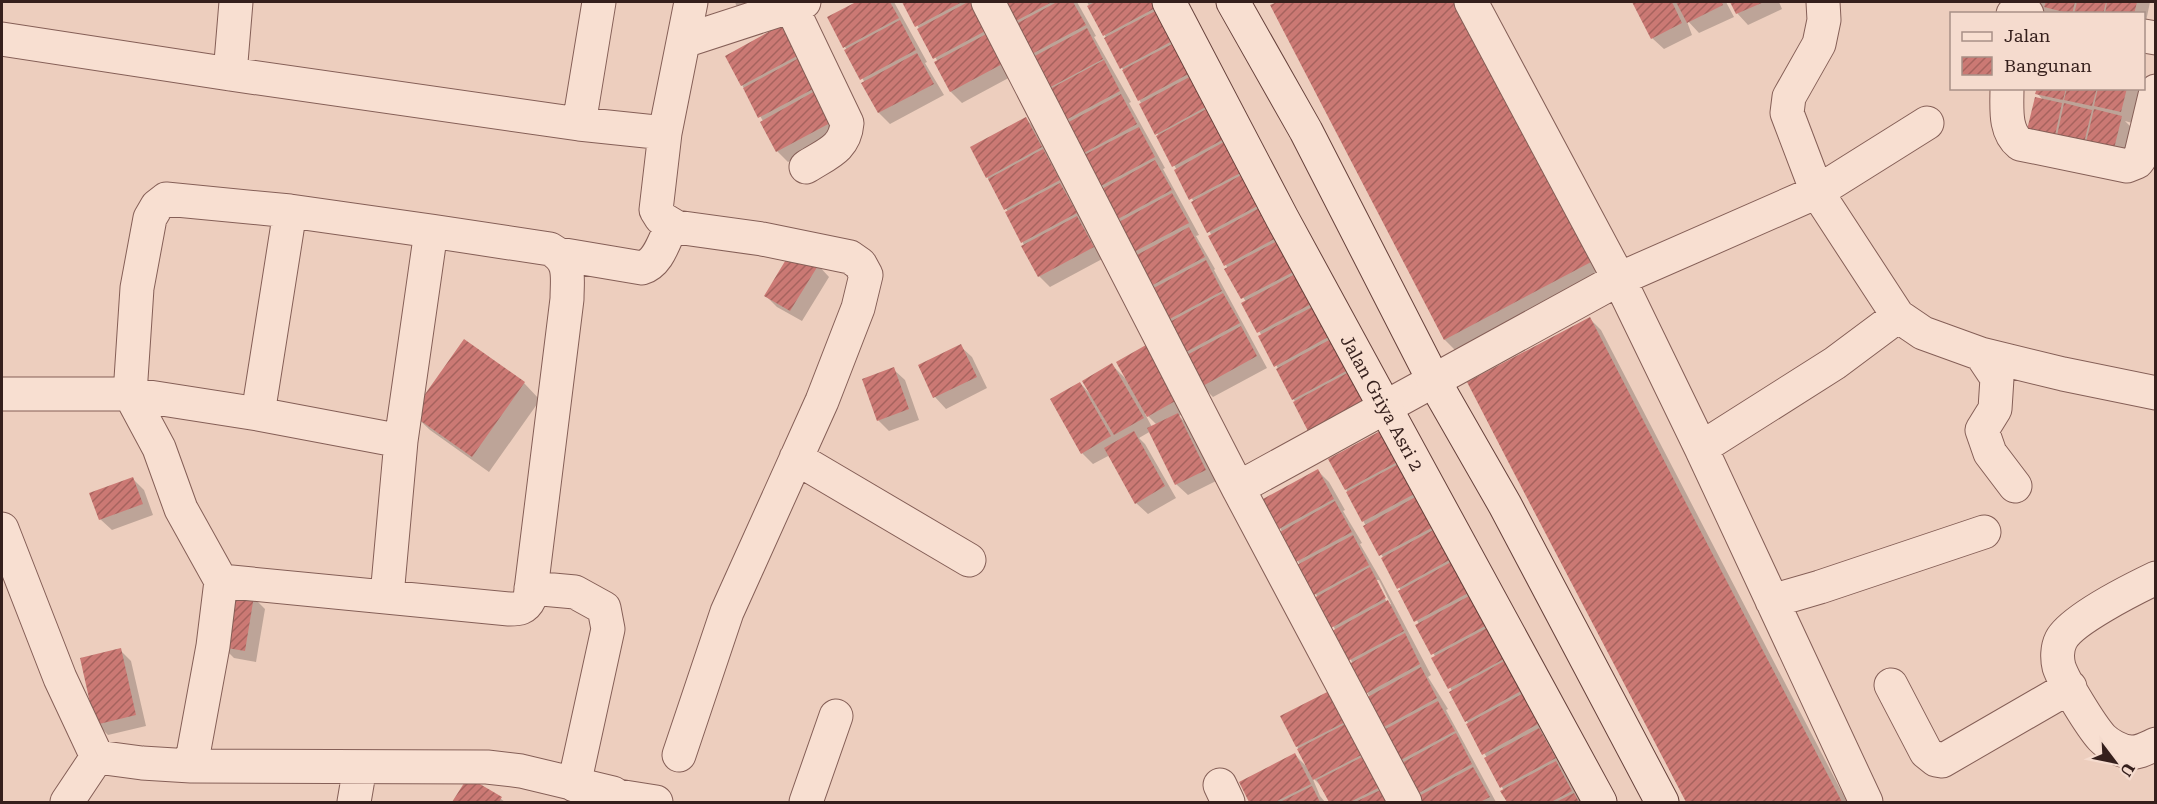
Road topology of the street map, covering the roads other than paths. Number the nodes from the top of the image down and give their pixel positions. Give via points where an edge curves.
1 (236, 2) edge
2 (598, 2) edge
3 (691, 2) edge
4 (988, 2) edge
5 (1169, 2) edge
6 (1233, 2) edge
7 (1471, 2) edge
8 (1823, 2) edge
9 (797, 4) edge
10 (2, 39) edge
11 (684, 41) junction
12 (230, 74) junction
13 (2007, 90) edge
14 (2156, 91) edge
15 (1927, 123) dead end
16 (579, 124) junction
17 (665, 133) junction
18 (806, 167) dead end
19 (1817, 192) junction
20 (290, 211) junction
21 (672, 225) junction
22 (431, 231) junction
23 (559, 254) junction
24 (1619, 279) junction
25 (1898, 316) junction
26 (1981, 354) junction
27 (1432, 382) junction
28 (2156, 393) edge
29 (2, 394) edge
30 (130, 394) junction
31 (1388, 406) junction
32 (258, 414) junction
33 (401, 441) junction
34 (1701, 448) junction
35 (796, 458) junction
36 (2015, 486) dead end
37 (1238, 488) junction
38 (2, 531) edge
39 (1984, 532) dead end
40 (969, 560) dead end
41 (2156, 578) edge
42 (221, 581) junction
43 (531, 588) junction
44 (387, 596) junction
45 (1772, 601) junction
46 (1891, 685) dead end
47 (2070, 687) junction
48 (836, 716) dead end
49 (2156, 744) edge
50 (679, 755) dead end
51 (97, 757) junction
52 (191, 766) junction
53 (360, 766) junction
54 (574, 785) junction
55 (616, 798) edge
56 (67, 802) edge
57 (354, 802) edge
58 (656, 802) edge
59 (806, 802) edge
60 (1405, 802) edge
61 (1600, 802) edge
62 (1662, 802) edge
63 (1866, 802) edge

1 - 12 street
2 - 16 street
3 - 11 street
4 - 37 street
5 - 31 street, Jalan Griya Asri 2
6 - 27 street via 1306,131
7 - 24 street
8 - 19 street via 1819,44 1786,108
9 - 11 street
9 - 18 street via 847,123 841,145
10 - 12 street
11 - 17 street
12 - 16 street
13 - 14 street via 2007,118 2020,144 2127,166 2140,158
15 - 19 street
16 - 17 street
17 - 21 street via 656,210
19 - 24 street
19 - 25 street
20 - 22 street
20 - 30 street via 166,199 157,206 150,218 137,288
20 - 32 street
21 - 23 street via 655,260 642,268
21 - 35 street via 850,257 864,270 858,308
22 - 23 street via 534,246
22 - 33 street
23 - 43 street via 567,271 567,299
24 - 27 street
24 - 34 street
25 - 26 street via 1923,333
25 - 34 street via 1835,363
26 - 28 street
26 - 36 street via 1997,378 1995,409 1982,430 1990,453
27 - 31 street
27 - 62 street via 1505,505
29 - 30 street
30 - 32 street
30 - 42 street via 159,448 181,509
31 - 37 street
31 - 61 street, Jalan Griya Asri 2
32 - 33 street
33 - 44 street
34 - 45 street
35 - 40 street
35 - 50 street via 727,612
37 - 60 street
38 - 51 street via 64,687
39 - 45 street
41 - 47 street via 2065,634 2057,656
42 - 44 street
42 - 52 street
43 - 44 street via 527,603 519,609
43 - 54 street via 574,591 604,608 608,629
45 - 63 street
46 - 47 street via 1926,752 1939,761
47 - 49 street via 2091,723 2113,746 2130,752
48 - 59 street
51 - 52 street
51 - 56 street
52 - 53 street
53 - 54 street via 487,767
53 - 57 street
54 - 55 street
55 - 58 street

